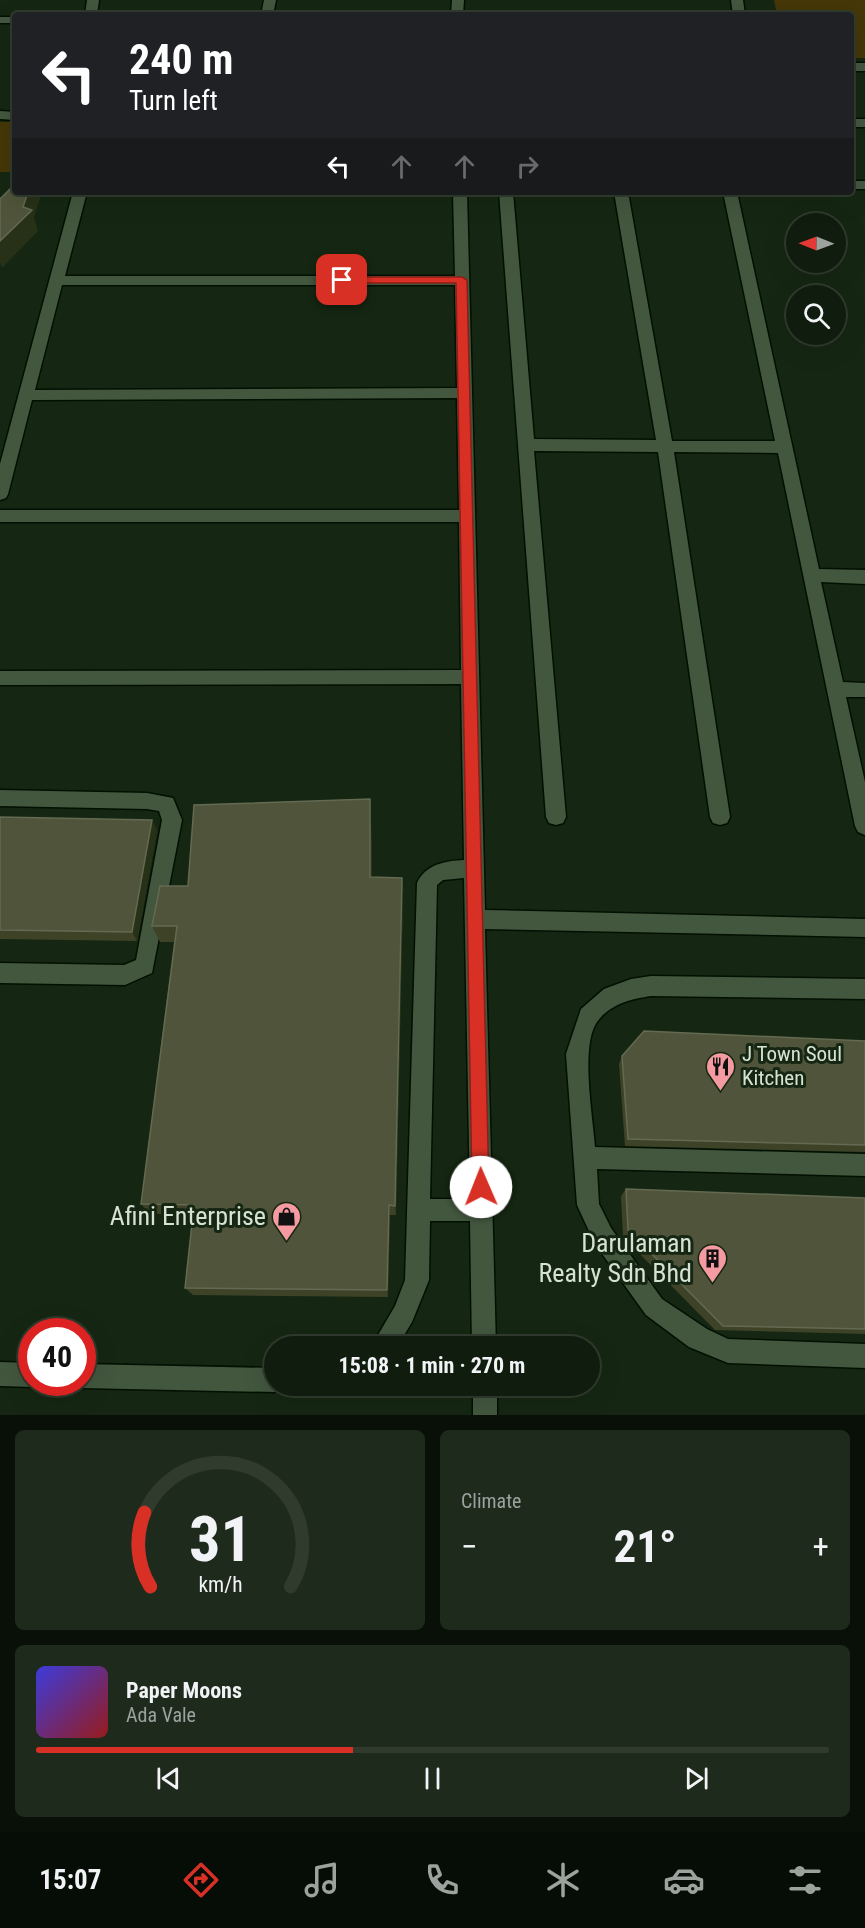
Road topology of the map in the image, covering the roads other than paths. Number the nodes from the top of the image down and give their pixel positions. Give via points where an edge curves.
1 (79, 195) edge
2 (460, 195) edge
3 (506, 195) edge
4 (622, 195) edge
5 (731, 195) edge
6 (462, 280) junction
7 (56, 281) junction
8 (464, 393) junction
9 (26, 395) junction
10 (525, 445) junction
11 (665, 446) junction
12 (784, 447) junction
13 (0, 494) edge
14 (0, 516) edge
15 (466, 516) junction
16 (812, 575) junction
17 (865, 576) edge
18 (470, 677) junction
19 (0, 678) edge
20 (836, 689) junction
21 (865, 690) edge
22 (0, 798) edge
23 (556, 817) dead end
24 (720, 817) dead end
25 (864, 818) edge
26 (474, 868) junction
27 (475, 919) junction
28 (865, 928) edge
29 (0, 973) edge
30 (865, 989) edge
31 (584, 1158) junction
32 (865, 1164) edge
33 (420, 1210) junction
34 (481, 1210) junction
35 (390, 1336) edge
36 (484, 1336) edge
37 (865, 1356) edge
38 (0, 1374) edge
39 (18, 1375) edge
40 (96, 1376) edge
41 (264, 1380) edge
42 (484, 1396) edge
43 (485, 1415) edge

1 - 7 street
2 - 6 street
3 - 10 street
4 - 11 street
5 - 12 street
6 - 7 street
6 - 8 street
7 - 9 street
8 - 9 street
8 - 15 street
9 - 13 street
10 - 11 street
10 - 23 street
11 - 12 street
11 - 24 street
12 - 16 street
14 - 15 street
15 - 18 street
16 - 17 street
16 - 20 street
18 - 19 street
18 - 26 street
20 - 21 street
20 - 25 street
22 - 29 street via 147,801 166,804 172,820 145,966 125,975
26 - 27 street
26 - 33 street via 438,872 427,883
27 - 28 street
27 - 34 street
30 - 31 street via 651,987 611,996 588,1016 577,1054
31 - 32 street
31 - 37 street via 588,1205 603,1236 654,1307 698,1338 728,1351
33 - 34 street
33 - 35 street via 417,1280 404,1314
34 - 36 street
38 - 39 street
40 - 41 street
42 - 43 street

